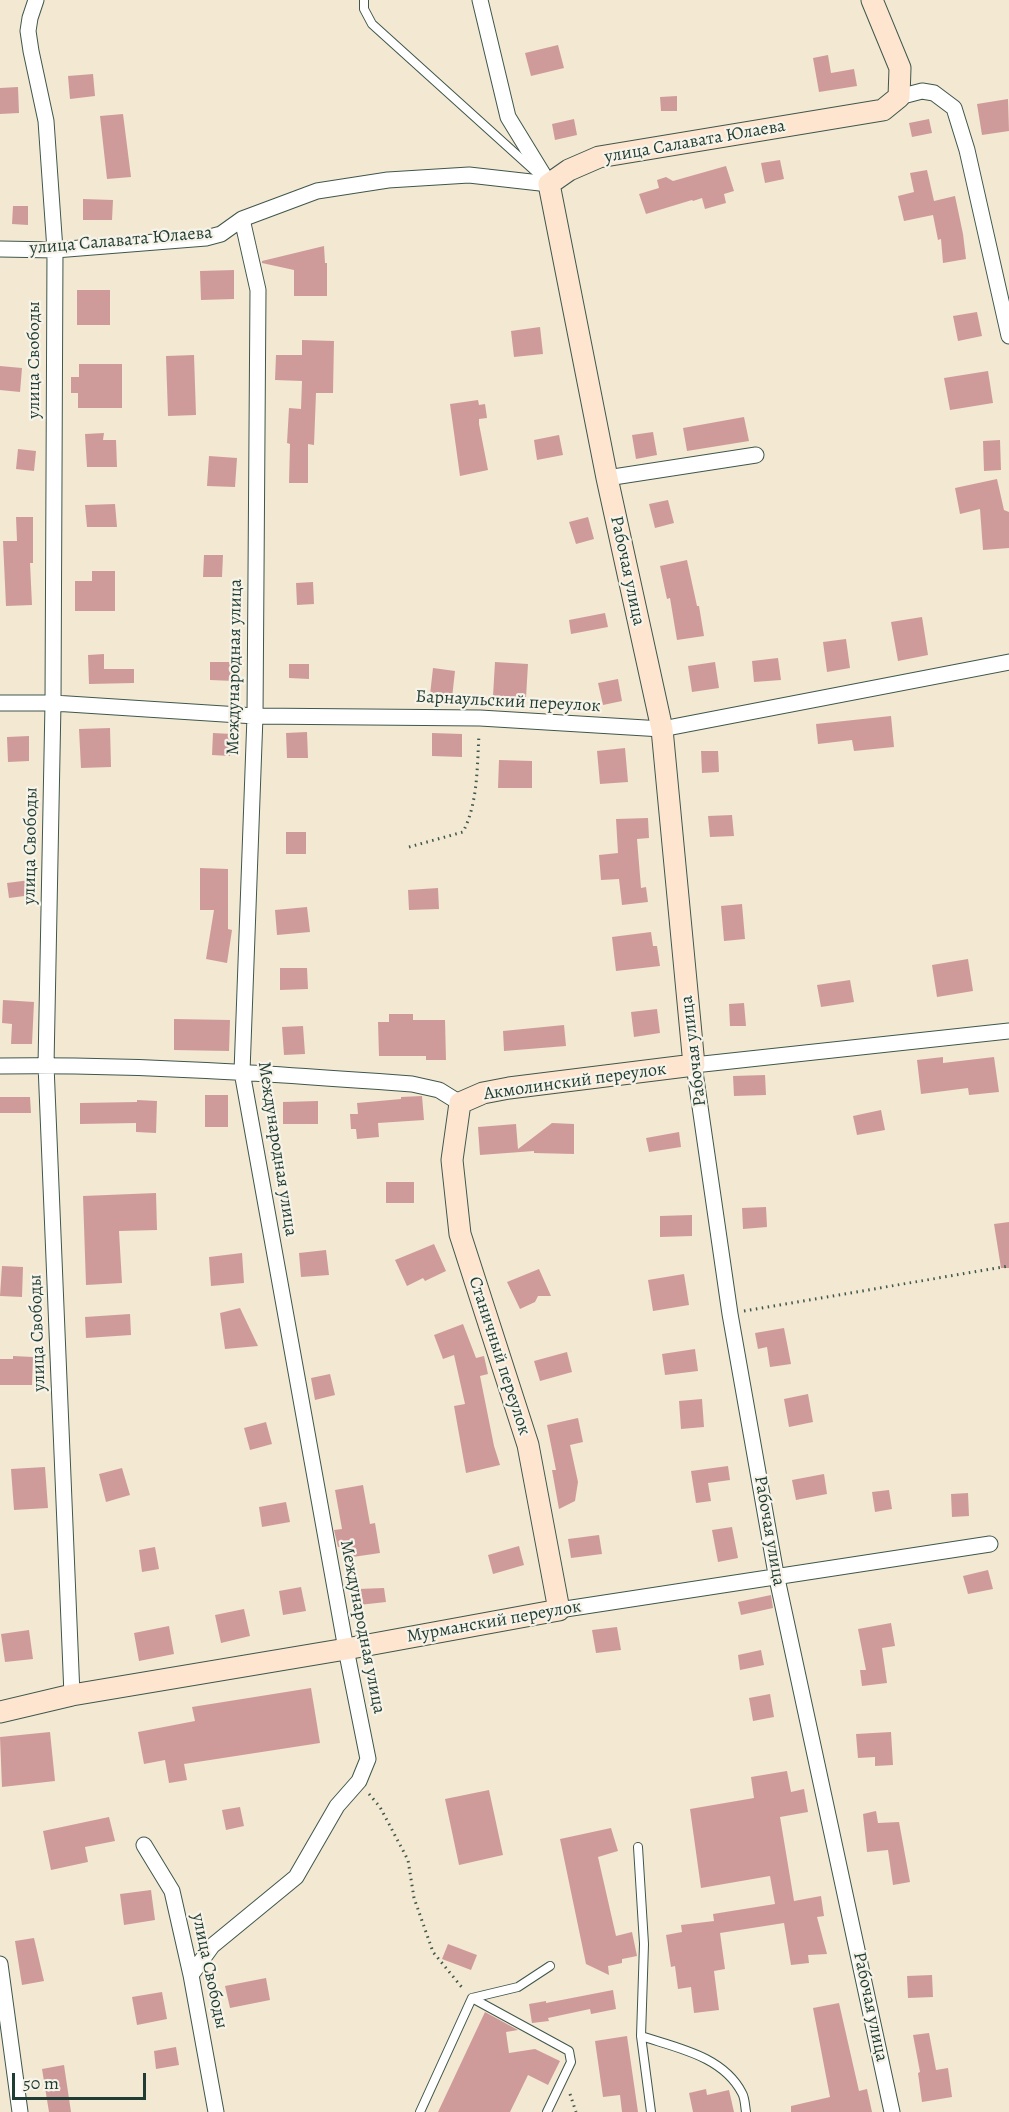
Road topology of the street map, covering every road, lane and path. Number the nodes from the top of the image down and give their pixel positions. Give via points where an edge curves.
1 (36, 0) edge
2 (364, 0) edge
3 (480, 0) edge
4 (872, 0) edge
5 (899, 97) junction
6 (549, 184) junction
7 (242, 219) junction
8 (0, 249) edge
9 (55, 250) junction
10 (1009, 336) edge
11 (756, 455) dead end
12 (607, 478) junction
13 (1009, 662) edge
14 (0, 703) edge
15 (53, 703) junction
16 (255, 716) junction
17 (480, 718) junction
18 (662, 729) junction
19 (409, 847) dead end
20 (1009, 1031) edge
21 (46, 1065) junction
22 (694, 1065) junction
23 (0, 1066) edge
24 (242, 1072) junction
25 (460, 1103) junction
26 (1009, 1266) edge
27 (730, 1314) junction
28 (990, 1544) dead end
29 (777, 1577) junction
30 (559, 1610) junction
31 (346, 1649) junction
32 (72, 1695) junction
33 (0, 1712) edge
34 (359, 1781) junction
35 (144, 1845) dead end
36 (638, 1847) dead end
37 (0, 1964) edge
38 (550, 1966) dead end
39 (191, 1975) junction
40 (472, 1998) junction
41 (641, 2036) junction
42 (20, 2112) edge
43 (216, 2112) edge
44 (420, 2112) edge
45 (547, 2112) edge
46 (651, 2112) edge
47 (746, 2112) edge
48 (892, 2112) edge

1 - 9 street, улица Свободы via 28,31 46,122
2 - 6 lane via 372,24
3 - 6 street, Рабочая улица via 508,117
4 - 5 street via 900,68
5 - 6 street, улица Салавата Юлаева via 883,110 600,157 569,170
5 - 10 street, улица Салавата Юлаева via 922,91 934,93 954,108 959,118
6 - 7 street, улица Салавата Юлаева via 469,175 388,180 317,191
6 - 12 street, Рабочая улица
7 - 9 street, улица Салавата Юлаева via 221,234 206,238
7 - 16 street, Международная улица via 258,290
8 - 9 street, улица Салавата Юлаева
9 - 15 street, улица Свободы
11 - 12 street
12 - 18 street, Рабочая улица
13 - 18 street, Барнаульский переулок
14 - 15 street, Барнаульский переулок
15 - 16 street, Барнаульский переулок
15 - 21 street, улица Свободы
16 - 17 street, Барнаульский переулок
16 - 24 street, Международная улица
17 - 18 street, Барнаульский переулок
17 - 19 path via 471,816 463,832
18 - 22 street, Рабочая улица
20 - 22 street, Акмолинский переулок
21 - 23 street, Акмолинский переулок
21 - 24 street, Акмолинский переулок
21 - 32 street, улица Свободы
22 - 25 street, Акмолинский переулок via 508,1088
22 - 27 street, Рабочая улица
24 - 25 street, Акмолинский переулок via 412,1084 438,1090
24 - 31 street, Международная улица
25 - 30 street, Станичный переулок via 452,1160 460,1234 528,1445
26 - 27 path
27 - 29 street, Рабочая улица
28 - 29 street, Мурманский переулок
29 - 30 street, Мурманский переулок
29 - 48 street, Рабочая улица
30 - 31 street, Мурманский переулок
31 - 32 street, Мурманский переулок
31 - 34 street, Международная улица via 368,1759
32 - 33 street, Мурманский переулок
34 - 39 street, Международная улица via 337,1806 296,1877 212,1946
34 - 40 path via 380,1808 408,1860 414,1898 433,1952
35 - 39 street, улица Свободы via 172,1891
36 - 41 lane via 644,1954
37 - 42 street
38 - 40 lane via 518,1987
39 - 43 street, улица Свободы
40 - 44 lane
40 - 45 lane via 569,2051 571,2062
41 - 46 lane
41 - 47 lane via 714,2063 743,2094

